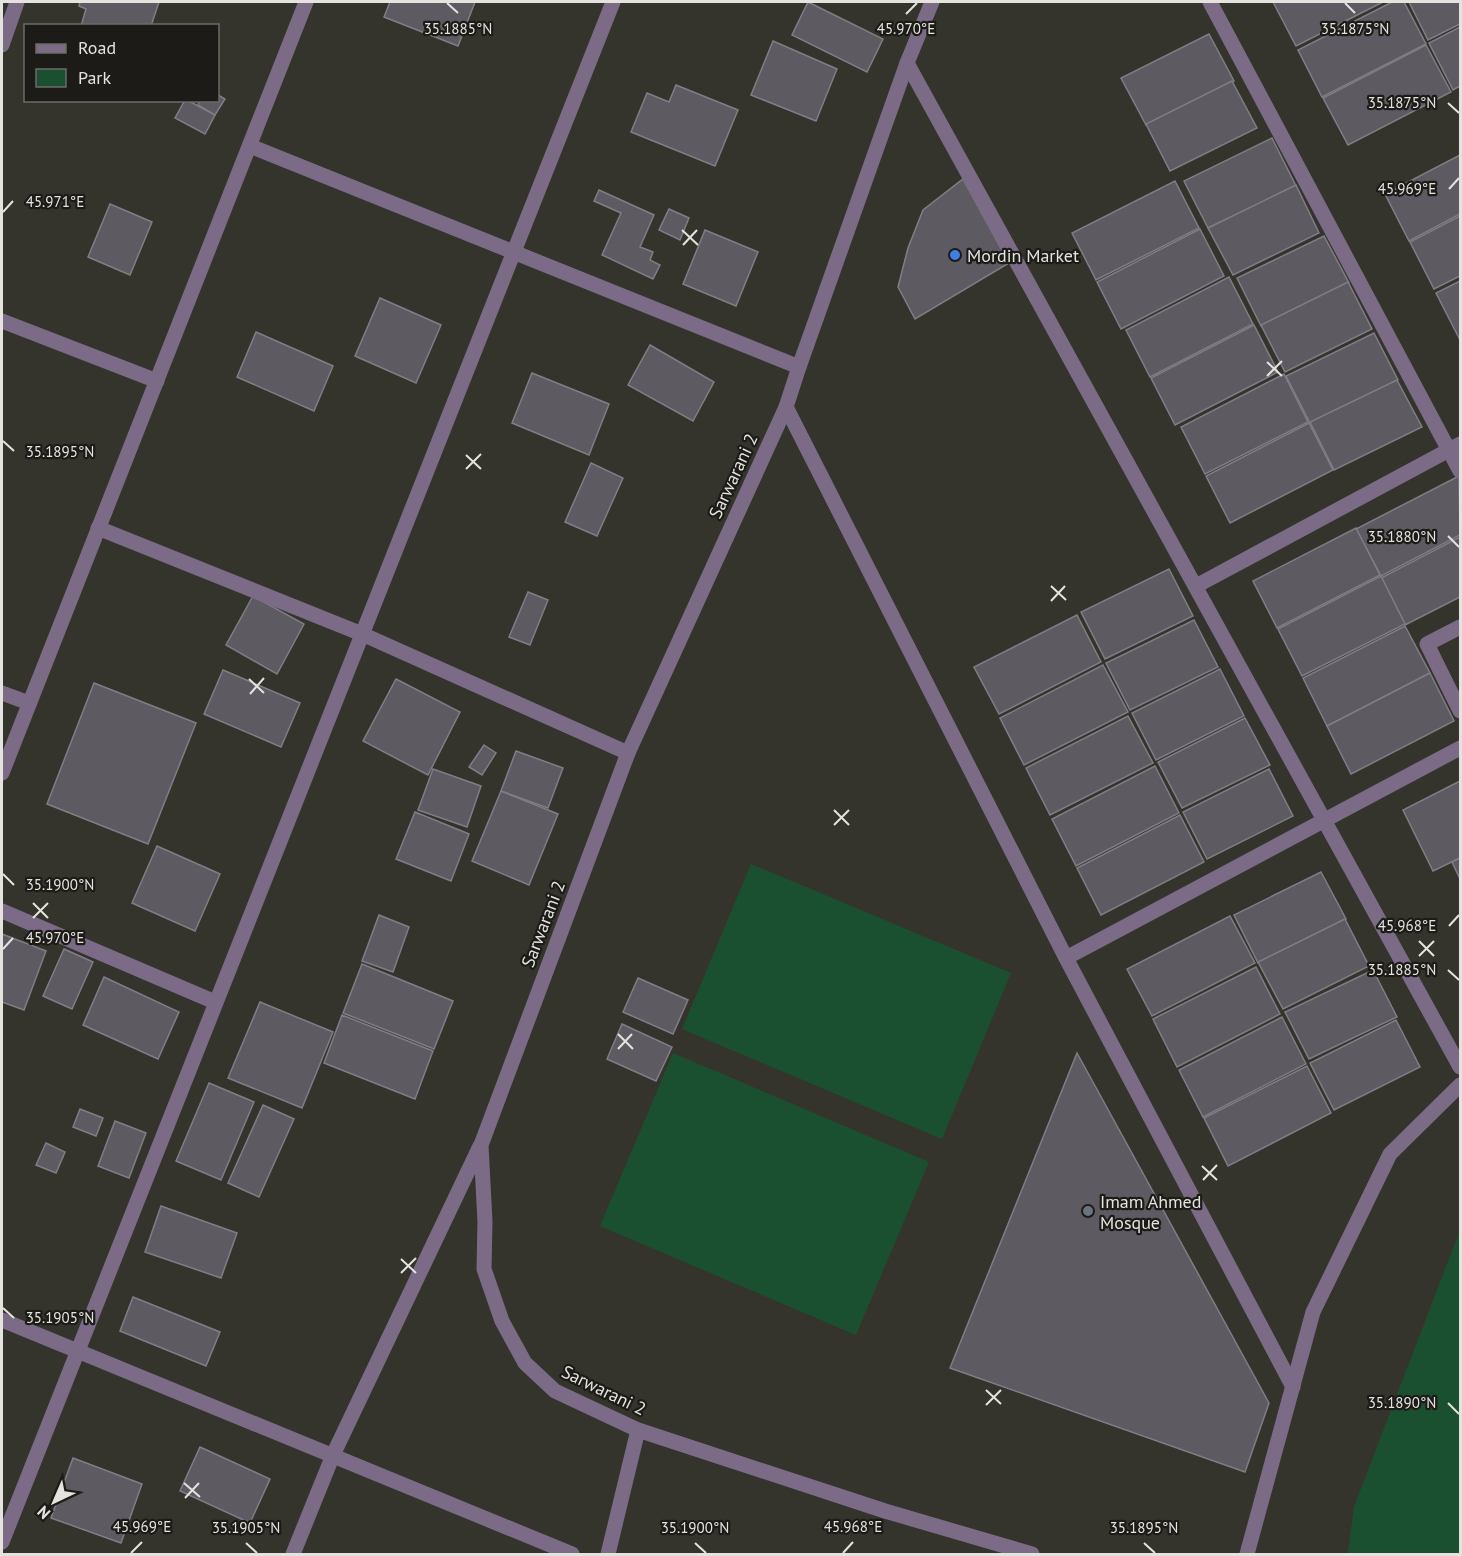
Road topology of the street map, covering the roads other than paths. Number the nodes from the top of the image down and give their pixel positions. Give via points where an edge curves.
1 (17, 2) edge
2 (306, 2) edge
3 (613, 2) edge
4 (932, 2) edge
5 (1210, 2) edge
6 (2, 45) edge
7 (907, 63) junction
8 (250, 146) junction
9 (513, 252) junction
10 (2, 321) edge
11 (799, 367) junction
12 (156, 381) junction
13 (786, 407) junction
14 (1455, 447) edge
15 (1461, 471) edge
16 (98, 528) junction
17 (1196, 586) junction
18 (1461, 627) edge
19 (362, 634) junction
20 (2, 693) edge
21 (29, 703) junction
22 (1461, 711) edge
23 (1461, 748) edge
24 (628, 753) junction
25 (2, 773) edge
26 (1324, 821) junction
27 (2, 912) edge
28 (1066, 958) junction
29 (216, 1002) junction
30 (1461, 1067) edge
31 (1461, 1085) edge
32 (481, 1145) junction
33 (2, 1320) edge
34 (77, 1351) junction
35 (1293, 1387) junction
36 (638, 1430) junction
37 (333, 1455) junction
38 (2, 1542) edge
39 (293, 1554) edge
40 (572, 1554) edge
41 (608, 1554) edge
42 (1032, 1554) edge
43 (1247, 1554) edge

1 - 6 street
2 - 8 street
3 - 9 street
4 - 7 street, Sarwarani 2
5 - 14 street
7 - 11 street, Sarwarani 2
7 - 17 street
8 - 9 street
8 - 12 street
9 - 11 street
9 - 19 street
10 - 12 street
11 - 13 street, Sarwarani 2
12 - 16 street
13 - 24 street, Sarwarani 2
13 - 28 street
14 - 15 street
14 - 17 street
16 - 19 street
16 - 21 street
17 - 26 street
18 - 22 street via 1427,644
19 - 24 street
19 - 29 street
20 - 21 street
21 - 25 street
23 - 26 street
24 - 32 street, Sarwarani 2
26 - 28 street
26 - 30 street
27 - 29 street
28 - 35 street
29 - 34 street
31 - 35 street via 1390,1154 1313,1312
32 - 36 street, Sarwarani 2 via 486,1222 484,1269 502,1321 525,1363 555,1391
32 - 37 street
33 - 34 street
34 - 37 street
34 - 38 street
35 - 43 street
36 - 41 street
36 - 42 street, Sarwarani 2 via 885,1511
37 - 39 street
37 - 40 street

